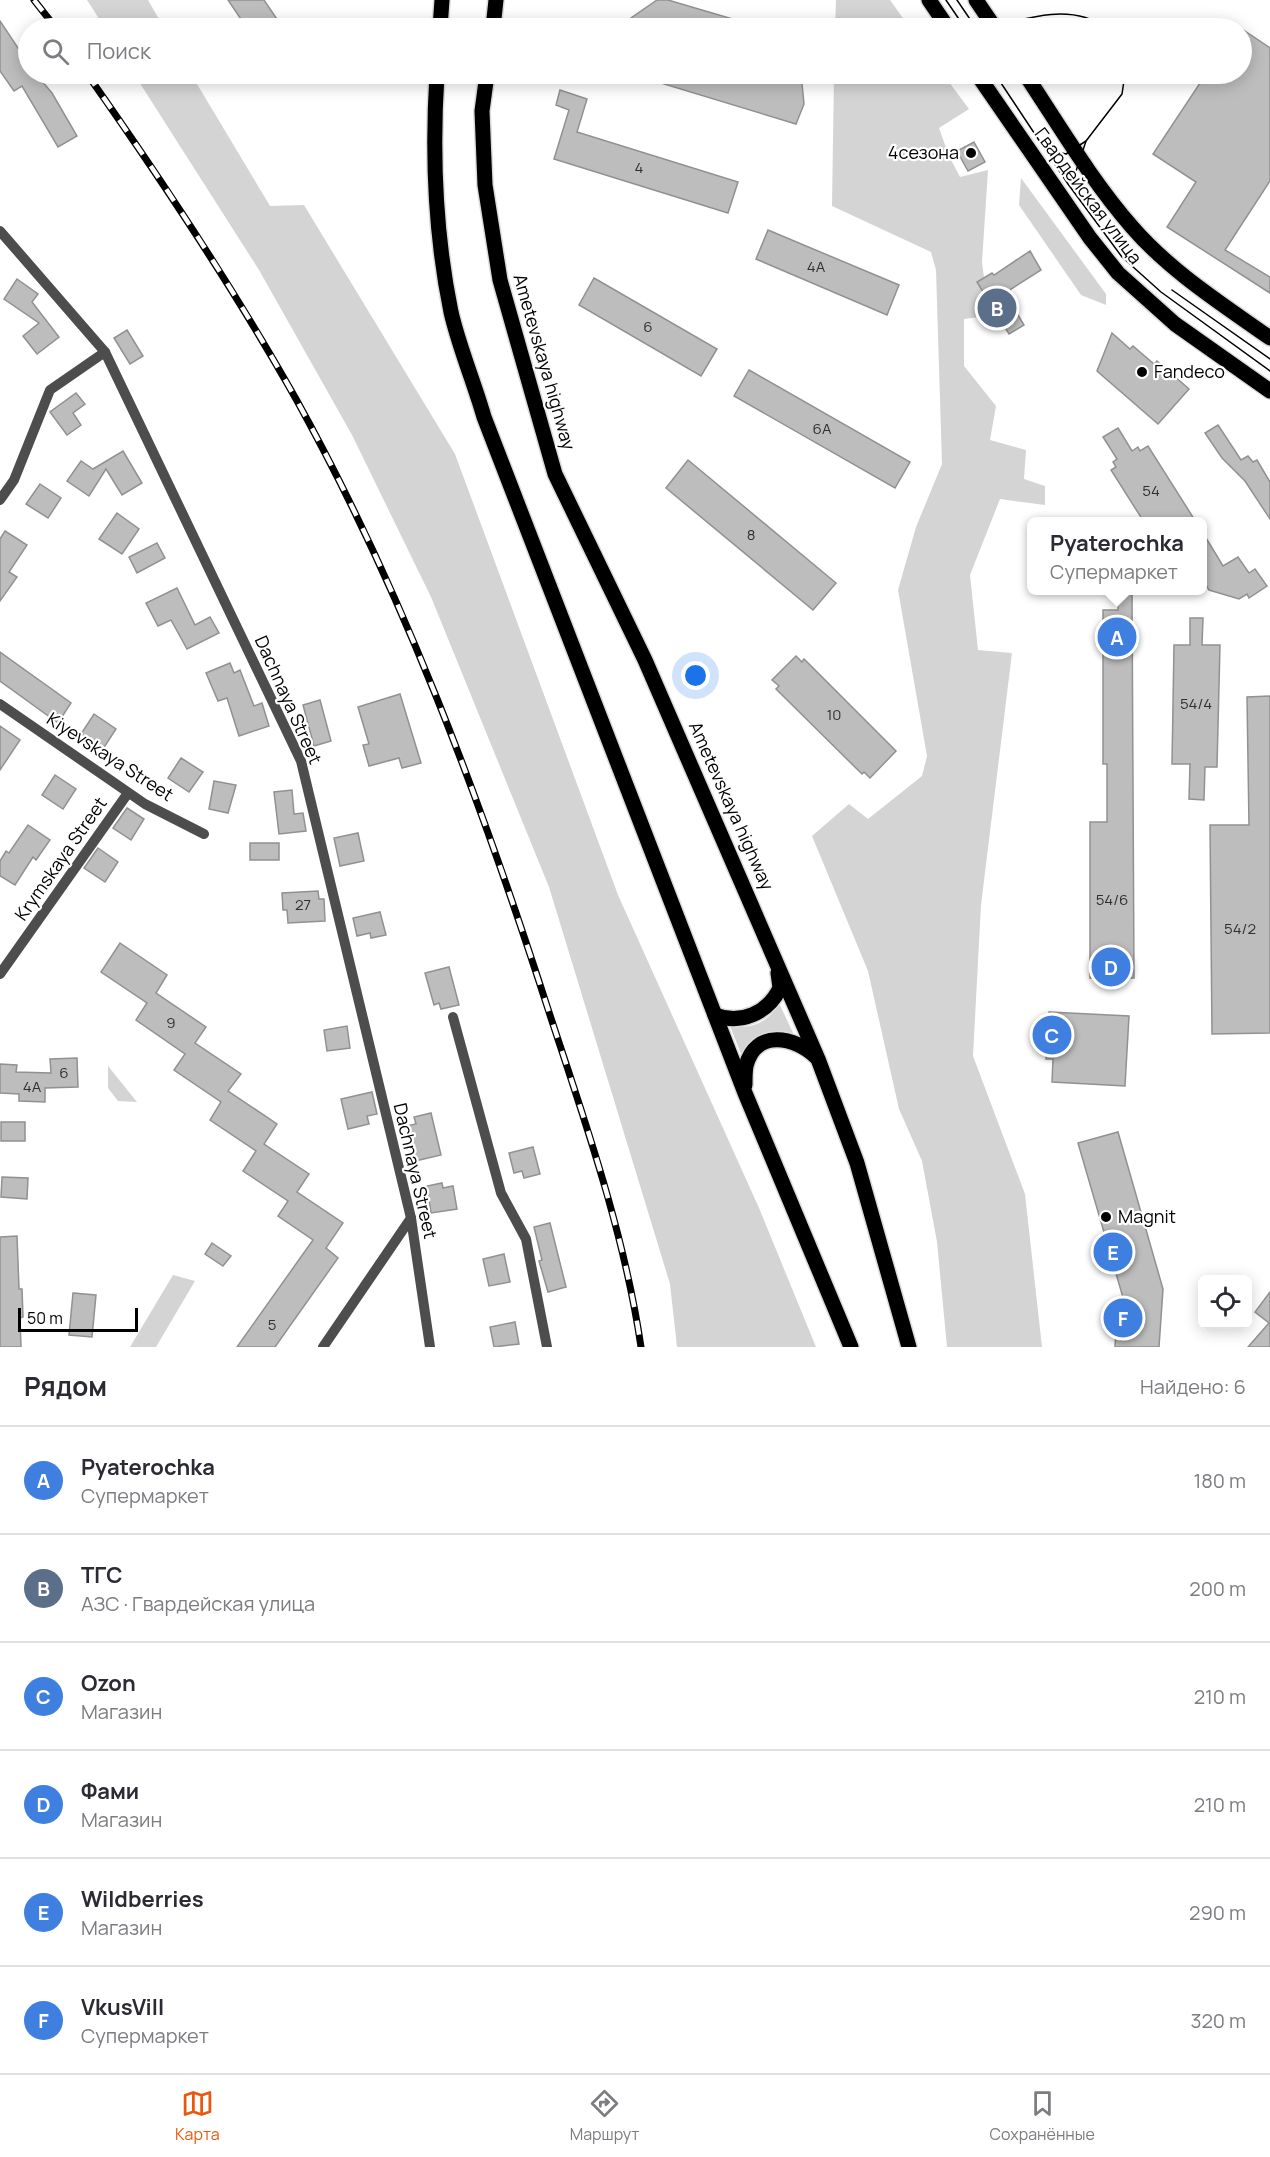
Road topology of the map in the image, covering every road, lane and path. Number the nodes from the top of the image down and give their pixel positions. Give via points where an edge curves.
1 (442, 0) edge
2 (496, 0) edge
3 (929, 0) edge
4 (976, 0) edge
5 (441, 18) edge
6 (494, 18) edge
7 (941, 18) edge
8 (988, 18) edge
9 (436, 84) edge
10 (486, 84) edge
11 (984, 84) edge
12 (1032, 84) edge
13 (0, 231) edge
14 (1270, 338) edge
15 (105, 352) junction
16 (1270, 392) edge
17 (0, 500) edge
18 (0, 704) edge
19 (128, 793) junction
20 (204, 834) dead end
21 (776, 958) junction
22 (0, 974) edge
23 (716, 1015) junction
24 (453, 1017) dead end
25 (818, 1059) junction
26 (745, 1093) junction
27 (411, 1218) junction
28 (323, 1347) edge
29 (430, 1347) edge
30 (547, 1347) edge
31 (851, 1347) edge
32 (909, 1347) edge

1 - 5 main road
2 - 6 main road
3 - 7 main road
4 - 8 main road
9 - 23 main road via 434,131 439,210 452,313 484,417
10 - 21 main road, Ametevskaya highway via 482,111 485,185 500,280 555,474 645,660
11 - 16 main road, Гвардейская улица via 1118,273 1175,324
12 - 14 main road, Гвардейская улица via 1132,227 1161,257
13 - 15 street, Dachnaya Street
15 - 17 street via 50,390 14,480
15 - 27 street, Dachnaya Street via 301,761
18 - 19 street, Kiyevskaya Street
19 - 20 street, Kiyevskaya Street
19 - 22 street, Krymskaya Street
21 - 23 main road via 780,988 766,1007 740,1018
21 - 25 main road, Ametevskaya highway
23 - 26 main road
24 - 30 street via 501,1193 526,1239
25 - 26 main road via 799,1044 769,1039 752,1053 746,1066
25 - 32 main road, Ametevskaya highway via 857,1163
26 - 31 main road
27 - 28 street
27 - 29 street, Dachnaya Street

